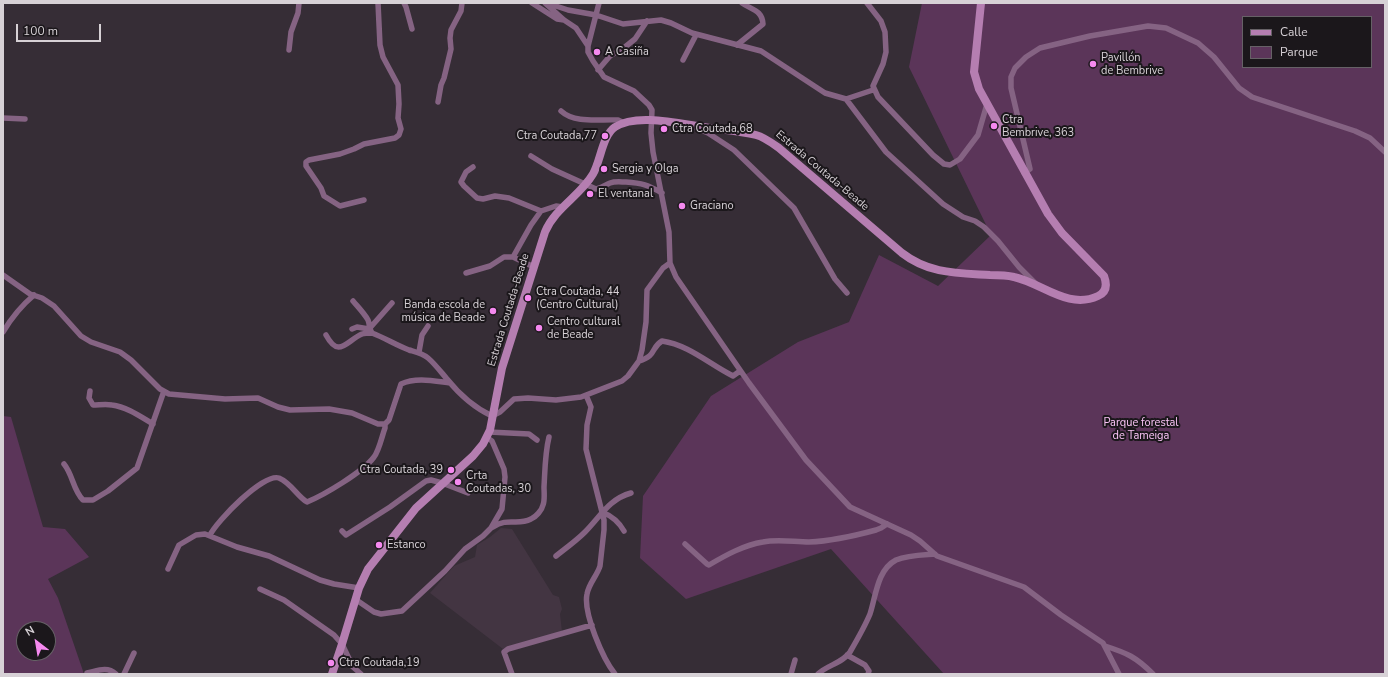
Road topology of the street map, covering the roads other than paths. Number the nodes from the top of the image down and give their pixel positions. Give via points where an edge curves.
1 (299, 3) edge
2 (378, 3) edge
3 (404, 3) edge
4 (462, 3) edge
5 (532, 3) edge
6 (545, 3) edge
7 (552, 3) edge
8 (599, 3) edge
9 (742, 3) edge
10 (867, 3) edge
11 (981, 3) edge
12 (596, 15) junction
13 (564, 20) junction
14 (647, 21) junction
15 (412, 29) dead end
16 (696, 35) junction
17 (737, 45) junction
18 (588, 46) junction
19 (289, 50) dead end
20 (683, 60) dead end
21 (598, 70) junction
22 (874, 90) junction
23 (846, 98) junction
24 (438, 102) dead end
25 (987, 104) junction
26 (561, 111) dead end
27 (3, 118) edge
28 (24, 119) dead end
29 (653, 121) junction
30 (624, 123) junction
31 (693, 126) junction
32 (1385, 152) edge
33 (531, 156) dead end
34 (473, 167) dead end
35 (1024, 173) junction
36 (585, 185) junction
37 (662, 193) junction
38 (364, 200) dead end
39 (562, 207) junction
40 (541, 211) junction
41 (513, 257) junction
42 (670, 263) junction
43 (534, 267) junction
44 (466, 273) dead end
45 (3, 275) edge
46 (1040, 288) junction
47 (847, 293) dead end
48 (34, 295) junction
49 (353, 301) dead end
50 (392, 303) dead end
51 (428, 326) dead end
52 (352, 329) dead end
53 (370, 331) junction
54 (3, 332) edge
55 (326, 335) dead end
56 (419, 352) junction
57 (639, 360) junction
58 (740, 371) junction
59 (450, 383) junction
60 (90, 391) dead end
61 (164, 391) junction
62 (586, 395) junction
63 (492, 416) junction
64 (153, 424) junction
65 (384, 424) junction
66 (488, 435) junction
67 (549, 437) dead end
68 (537, 440) dead end
69 (64, 464) dead end
70 (442, 483) junction
71 (468, 493) dead end
72 (631, 493) dead end
73 (602, 512) junction
74 (887, 524) junction
75 (491, 528) junction
76 (342, 531) dead end
77 (624, 531) dead end
78 (210, 535) junction
79 (685, 544) dead end
80 (935, 554) junction
81 (556, 556) dead end
82 (168, 569) dead end
83 (359, 588) junction
84 (260, 589) dead end
85 (356, 599) junction
86 (592, 625) junction
87 (342, 644) junction
88 (1105, 646) junction
89 (134, 653) dead end
90 (847, 655) junction
91 (796, 660) dead end
92 (87, 673) edge
93 (116, 674) edge
94 (124, 674) edge
95 (332, 674) edge
96 (361, 674) edge
97 (512, 674) edge
98 (615, 674) edge
99 (791, 674) edge
100 (818, 674) edge
101 (868, 674) edge
102 (1119, 674) edge
103 (1153, 674) edge

1 - 19 street
2 - 38 street via 380,45 383,57 398,85 398,118 401,129 399,135 306,162 324,196 331,201 340,206
3 - 15 street
4 - 24 street via 450,38 451,49
5 - 13 street via 557,19
6 - 13 street
7 - 12 street via 568,10
8 - 12 street
9 - 17 street via 763,17 763,24
10 - 22 street via 881,21 885,32 886,52 873,86
11 - 25 street, Estrada Coutada-Beade via 974,72
12 - 14 street via 623,24
12 - 18 street
13 - 18 street via 576,28
14 - 16 street via 661,20
14 - 21 street via 635,39 610,56
16 - 17 street
16 - 20 street
17 - 23 street via 760,51 825,93
18 - 21 street via 588,52
21 - 29 street via 604,77 634,91 649,105
22 - 23 street
22 - 25 street via 933,155 944,164 950,165 960,159 978,135
23 - 46 street via 886,152 943,204 984,227
25 - 35 street, Estrada Coutada-Beade
26 - 30 street via 577,119 618,120
27 - 28 street
29 - 30 street, Estrada Coutada-Beade
29 - 31 street, Estrada Coutada-Beade
29 - 37 street via 653,152
30 - 36 street, Estrada Coutada-Beade via 609,133 597,167
31 - 46 street, Estrada Coutada-Beade via 749,133 767,140 902,253 921,265 946,272 1008,276
31 - 47 street via 734,150 794,208 835,279
32 - 35 street via 1370,138 1355,131 1252,97 1238,88 1214,57 1198,43 1166,28 1148,26 1040,48 1015,68 1011,88 1030,169
33 - 36 street via 552,170
34 - 40 street via 466,172 461,182 477,198 508,198
35 - 46 street, Estrada Coutada-Beade via 1048,214 1062,232 1101,271 1106,284 1100,296 1079,300
36 - 37 street via 602,189 616,181 641,183
36 - 39 street, Estrada Coutada-Beade
37 - 42 street via 670,232
39 - 40 street via 556,206
39 - 43 street, Estrada Coutada-Beade via 547,228
40 - 41 street
41 - 43 street
41 - 44 street via 504,257 490,266
42 - 57 street via 663,268 647,290 646,322
42 - 58 street via 676,277
43 - 63 street, Estrada Coutada-Beade via 502,368
45 - 48 street
48 - 54 street via 21,306
48 - 61 street via 54,306 81,336 120,352 131,360
49 - 53 street via 369,322
50 - 53 street
51 - 56 street via 422,335
52 - 53 street via 357,327
53 - 55 street via 339,347 334,346
53 - 56 street
56 - 59 street via 429,358
57 - 58 street via 651,356 658,343 662,341 690,350 733,376
57 - 62 street via 622,381
58 - 74 street via 806,460 845,502 850,507
59 - 63 street via 475,406
59 - 65 street via 420,380 401,384 389,420
60 - 64 street via 89,398 93,405 119,407
61 - 64 street
61 - 65 street via 169,394 226,399 258,398 290,410 329,409 352,413
62 - 63 street via 556,400 518,398
62 - 73 street via 591,407 586,449
63 - 66 street, Estrada Coutada-Beade
64 - 69 street via 137,468 93,500 83,500 80,497
65 - 78 street via 385,428 375,456 342,484 307,502 290,486 274,477 241,500
66 - 68 street via 529,434
66 - 70 street, Estrada Coutada-Beade via 473,456
66 - 75 street via 504,469 505,478 502,508
67 - 75 street via 543,505 539,512 526,521 506,521
70 - 71 street
70 - 76 street via 426,481 346,535
70 - 83 street, Estrada Coutada-Beade via 395,533 368,569
72 - 73 street via 620,496
73 - 77 street via 610,515
73 - 81 street via 585,532
73 - 86 street via 604,530 600,566 588,587 586,597
74 - 79 street via 876,530 830,540 761,542 734,551 709,564
74 - 80 street via 911,535
75 - 85 street via 465,548 445,571 402,611 381,614
78 - 82 street via 196,535 179,545
78 - 83 street via 237,547 268,556 320,580
80 - 88 street via 1024,587
80 - 90 street via 903,557 888,567 880,578 870,615
83 - 85 street, Estrada Coutada-Beade
84 - 87 street via 284,600 305,614
85 - 87 street, Estrada Coutada-Beade
86 - 97 street via 508,649 504,652
86 - 98 street via 602,654
87 - 95 street, Estrada Coutada-Beade
87 - 96 street via 353,667
88 - 102 street
88 - 103 street via 1134,657
89 - 94 street
90 - 100 street
90 - 101 street via 866,665
91 - 99 street
92 - 93 street via 104,669

